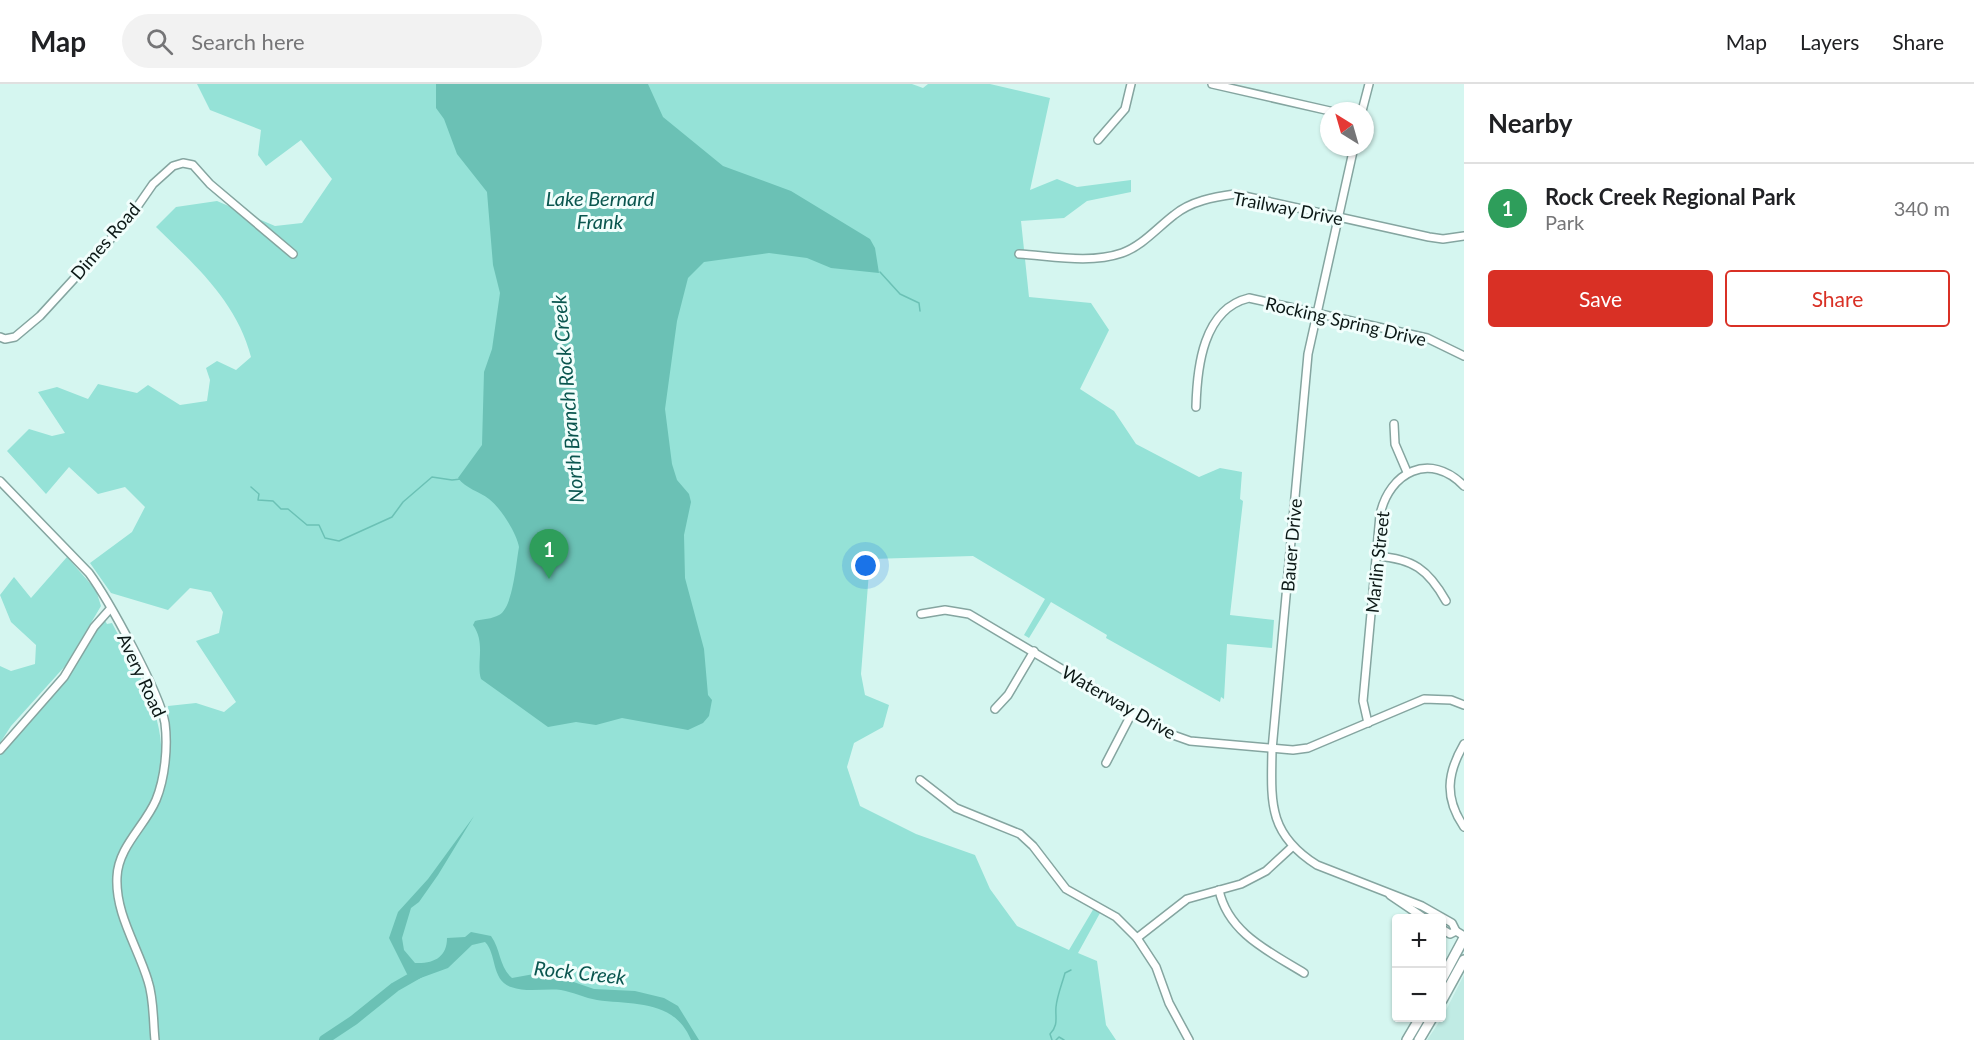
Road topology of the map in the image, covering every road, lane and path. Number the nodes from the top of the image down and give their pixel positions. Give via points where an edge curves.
1 (1131, 84) edge
2 (1212, 84) edge
3 (1369, 84) edge
4 (1364, 102) edge
5 (1320, 109) edge
6 (1098, 140) dead end
7 (1352, 156) edge
8 (1338, 217) junction
9 (1464, 236) edge
10 (293, 254) dead end
11 (1019, 254) dead end
12 (1317, 313) junction
13 (0, 337) edge
14 (1464, 356) edge
15 (1196, 407) dead end
16 (1394, 424) dead end
17 (1407, 472) junction
18 (0, 481) edge
19 (1464, 486) edge
20 (1377, 556) junction
21 (1446, 601) dead end
22 (111, 609) junction
23 (921, 615) dead end
24 (1034, 651) junction
25 (1464, 705) edge
26 (995, 709) dead end
27 (1133, 711) junction
28 (1368, 723) junction
29 (1464, 744) edge
30 (0, 750) edge
31 (1272, 750) junction
32 (1106, 763) dead end
33 (920, 780) dead end
34 (1464, 827) edge
35 (1293, 847) junction
36 (1378, 887) junction
37 (1219, 890) junction
38 (1418, 914) edge
39 (1446, 930) edge
40 (1453, 933) junction
41 (1464, 937) edge
42 (1137, 938) junction
43 (1464, 960) edge
44 (1446, 971) edge
45 (1304, 973) dead end
46 (1446, 992) edge
47 (1417, 1022) edge
48 (1429, 1022) edge
49 (155, 1040) edge
50 (1189, 1040) edge
51 (1407, 1040) edge
52 (1419, 1040) edge

1 - 6 street via 1125,109
2 - 5 street
3 - 4 street
7 - 8 street, Bauer Drive
8 - 9 street, Trailway Drive via 1429,237
8 - 11 street, Trailway Drive via 1235,194 1205,199 1176,213 1144,241 1124,252 1095,258
8 - 12 street, Bauer Drive
10 - 13 street, Dimes Road via 193,165 183,163 164,172 128,220 40,316 15,337
12 - 14 street, Rocking Spring Drive via 1427,338
12 - 15 street, Rocking Spring Drive via 1249,298 1234,302 1218,316 1209,333 1197,383
12 - 31 street, Bauer Drive via 1308,354
16 - 17 street via 1395,444
17 - 19 street via 1434,470 1450,475
17 - 20 street, Marlin Street via 1384,498
18 - 22 street, Avery Road via 88,573
20 - 21 street via 1401,558 1416,565 1432,579
20 - 28 street, Marlin Street via 1363,701
22 - 30 street via 94,627 64,676
22 - 49 street, Avery Road via 155,695 165,725 165,752 156,801 124,851 117,880 122,912 150,985
23 - 24 street, Waterway Drive via 945,610 969,614
24 - 26 street
24 - 27 street, Waterway Drive
25 - 28 street, Waterway Drive via 1451,700 1424,699
27 - 31 street, Waterway Drive via 1190,741
27 - 32 street
28 - 31 street, Waterway Drive via 1308,748
29 - 34 street via 1453,763 1449,785 1452,806
31 - 35 street, Bauer Drive via 1272,807 1279,827
33 - 42 street via 956,808 1020,834 1066,889 1116,917
35 - 36 street, Bauer Drive via 1317,866
35 - 37 street via 1266,871
36 - 38 street, Bauer Drive
36 - 40 street, Bauer Drive via 1453,920
37 - 42 street via 1187,899
37 - 45 street via 1241,931
39 - 40 street, Bauer Drive
40 - 41 street, Bauer Drive
41 - 44 main road
42 - 50 street via 1156,967
43 - 46 main road
47 - 51 main road
48 - 52 main road

